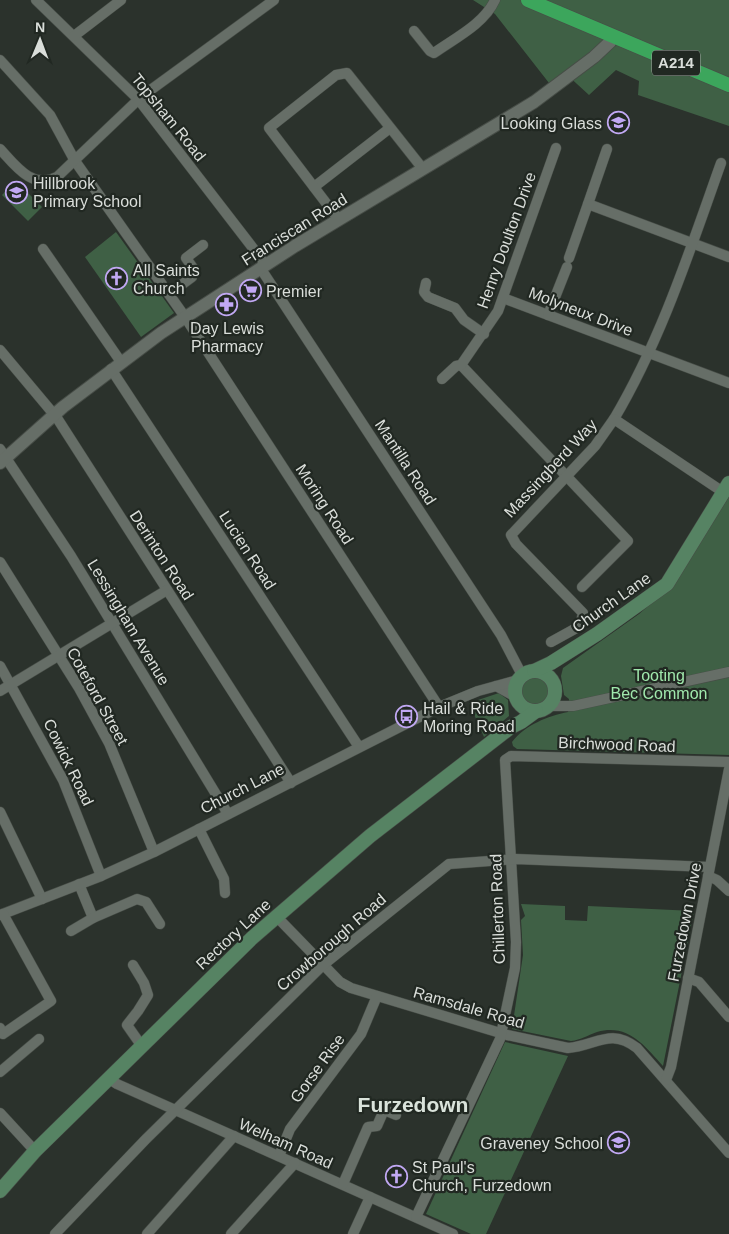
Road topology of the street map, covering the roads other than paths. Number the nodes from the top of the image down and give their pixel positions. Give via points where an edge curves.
1 (36, 0) edge
2 (121, 0) edge
3 (274, 0) edge
4 (495, 0) edge
5 (528, 0) edge
6 (414, 31) dead end
7 (74, 36) junction
8 (613, 36) junction
9 (0, 60) edge
10 (729, 85) edge
11 (138, 99) junction
12 (390, 128) junction
13 (556, 148) dead end
14 (0, 149) edge
15 (607, 149) dead end
16 (75, 161) junction
17 (721, 163) dead end
18 (423, 169) junction
19 (314, 187) junction
20 (588, 204) junction
21 (339, 220) junction
22 (692, 244) junction
23 (203, 246) dead end
24 (43, 249) dead end
25 (729, 257) edge
26 (264, 267) junction
27 (426, 282) dead end
28 (168, 294) junction
29 (503, 298) junction
30 (181, 313) junction
31 (548, 315) junction
32 (484, 334) junction
33 (0, 350) edge
34 (649, 353) junction
35 (116, 365) junction
36 (461, 365) junction
37 (442, 379) dead end
38 (729, 382) edge
39 (54, 414) junction
40 (614, 419) junction
41 (2, 456) edge
42 (566, 477) junction
43 (726, 488) edge
44 (0, 562) edge
45 (582, 587) dead end
46 (167, 590) junction
47 (112, 623) junction
48 (551, 642) dead end
49 (59, 656) junction
50 (0, 666) edge
51 (550, 670) junction
52 (729, 672) edge
53 (524, 675) junction
54 (11, 684) junction
55 (496, 686) junction
56 (0, 691) edge
57 (517, 699) junction
58 (546, 705) junction
59 (439, 708) junction
60 (511, 727) junction
61 (359, 747) junction
62 (505, 760) joint
63 (729, 762) edge
64 (729, 768) edge
65 (291, 783) junction
66 (0, 812) edge
67 (228, 814) junction
68 (199, 828) junction
69 (154, 852) junction
70 (511, 859) junction
71 (709, 872) junction
72 (101, 876) junction
73 (79, 884) junction
74 (729, 892) edge
75 (225, 894) dead end
76 (42, 899) junction
77 (2, 914) edge
78 (276, 916) junction
79 (93, 918) junction
80 (160, 924) dead end
81 (71, 931) dead end
82 (133, 965) dead end
83 (323, 965) junction
84 (688, 978) junction
85 (377, 996) junction
86 (729, 1017) edge
87 (0, 1028) edge
88 (502, 1034) junction
89 (40, 1039) dead end
90 (141, 1045) junction
91 (0, 1072) edge
92 (108, 1078) junction
93 (666, 1080) junction
94 (175, 1110) junction
95 (0, 1112) edge
96 (396, 1115) dead end
97 (234, 1136) junction
98 (35, 1152) junction
99 (729, 1153) edge
100 (279, 1156) junction
101 (295, 1163) junction
102 (343, 1184) junction
103 (0, 1191) edge
104 (370, 1197) junction
105 (416, 1217) junction
106 (56, 1234) edge
107 (147, 1234) edge
108 (232, 1234) edge
109 (353, 1234) edge
110 (453, 1234) edge

1 - 7 street, Topsham Road
2 - 7 street
3 - 11 street
4 - 6 street via 480,20 434,53
5 - 8 highway, A214
7 - 11 street, Topsham Road
8 - 10 highway, A214
8 - 18 street, Franciscan Road via 594,57 544,95
9 - 16 street, Moring Road via 46,110
11 - 16 street
11 - 26 street, Topsham Road
12 - 18 street
12 - 19 street
12 - 19 street via 347,73 336,75 269,128
13 - 29 street, Henry Doulton Drive
14 - 16 street via 29,178 42,181 57,177
15 - 20 street
16 - 28 street, Moring Road
17 - 22 street, Massingberd Way
18 - 21 street, Franciscan Road
19 - 21 street
20 - 22 street
20 - 31 street
21 - 26 street, Franciscan Road
22 - 25 street
22 - 34 street, Massingberd Way
23 - 28 street via 186,258 193,268 192,278
24 - 35 street, Lucien Road
26 - 30 street, Franciscan Road
26 - 53 street, Mantilla Road
27 - 32 street via 424,292 428,297 455,308 464,320
28 - 30 street, Moring Road
29 - 31 street, Molyneux Drive
29 - 32 street, Henry Doulton Drive
30 - 35 street, Franciscan Road
30 - 59 street, Moring Road
31 - 34 street, Molyneux Drive
32 - 36 street, Henry Doulton Drive
33 - 39 street, Derinton Road
34 - 38 street, Molyneux Drive
34 - 40 street, Massingberd Way
35 - 39 street, Franciscan Road
35 - 61 street, Lucien Road
36 - 37 street, Henry Doulton Drive
36 - 42 street
39 - 41 street, Franciscan Road
39 - 46 street, Derinton Road
40 - 42 street, Massingberd Way via 595,446
40 - 43 street, Massingberd Way
41 - 47 street, Lessingham Avenue
42 - 45 street via 628,541
42 - 48 street, Massingberd Way via 511,535 583,613 580,626
43 - 51 main road, Church Lane via 667,584
44 - 49 street, Coteford Street
46 - 47 street
46 - 65 street, Derinton Road
47 - 49 street
47 - 67 street, Lessingham Avenue
49 - 54 street
49 - 69 street, Coteford Street via 109,743
50 - 54 street, Cowick Road
51 - 53 main road
51 - 58 main road via 555,687
52 - 58 street via 566,706
53 - 55 street, Church Lane
53 - 57 main road via 514,688
54 - 56 street
54 - 72 street, Cowick Road via 63,780
55 - 57 street
55 - 59 street, Church Lane
57 - 58 main road via 524,708
57 - 60 main road
58 - 60 main road, Rectory Lane
59 - 61 street, Church Lane
60 - 78 main road, Rectory Lane via 370,836
61 - 65 street, Church Lane
62 - 63 street, Birchwood Road via 511,756
62 - 70 street, Chillerton Road
64 - 71 street, Furzedown Drive
65 - 67 street, Church Lane
66 - 76 street
67 - 68 street, Church Lane
68 - 69 street, Church Lane
68 - 75 street via 224,879
69 - 72 street, Church Lane
70 - 71 street, Crowborough Road
70 - 83 street, Crowborough Road via 449,864
70 - 88 street, Chillerton Road via 515,968
71 - 74 street
71 - 84 street, Furzedown Drive
72 - 73 street, Church Lane
73 - 76 street, Church Lane
73 - 79 street
76 - 77 street, Church Lane
77 - 87 street via 51,1001 3,1034
78 - 83 street, Ramsdale Road
78 - 90 main road, Rectory Lane
79 - 80 street via 142,899
79 - 81 street
82 - 90 street via 148,994 127,1024
83 - 85 street, Ramsdale Road via 345,985
83 - 94 street, Crowborough Road
84 - 86 street via 699,982
84 - 93 street, Furzedown Drive
85 - 88 street, Ramsdale Road
85 - 100 street, Gorse Rise via 361,1034 290,1129
88 - 93 street, Ramsdale Road via 568,1048 577,1048 602,1038 624,1040 637,1048
88 - 105 street, Chillerton Road
89 - 91 street
90 - 92 main road, Rectory Lane
92 - 94 street, Welham Road
92 - 98 main road, Rectory Lane
93 - 99 street, Ramsdale Road
94 - 97 street, Welham Road
94 - 106 street, Crowborough Road
95 - 98 street
96 - 102 street via 384,1110 377,1126 368,1127
97 - 100 street, Welham Road
97 - 107 street
98 - 103 main road, Rectory Lane
100 - 101 street, Welham Road
101 - 102 street, Welham Road
101 - 108 street
102 - 104 street, Welham Road
104 - 105 street, Welham Road
104 - 109 street
105 - 110 street, Welham Road

